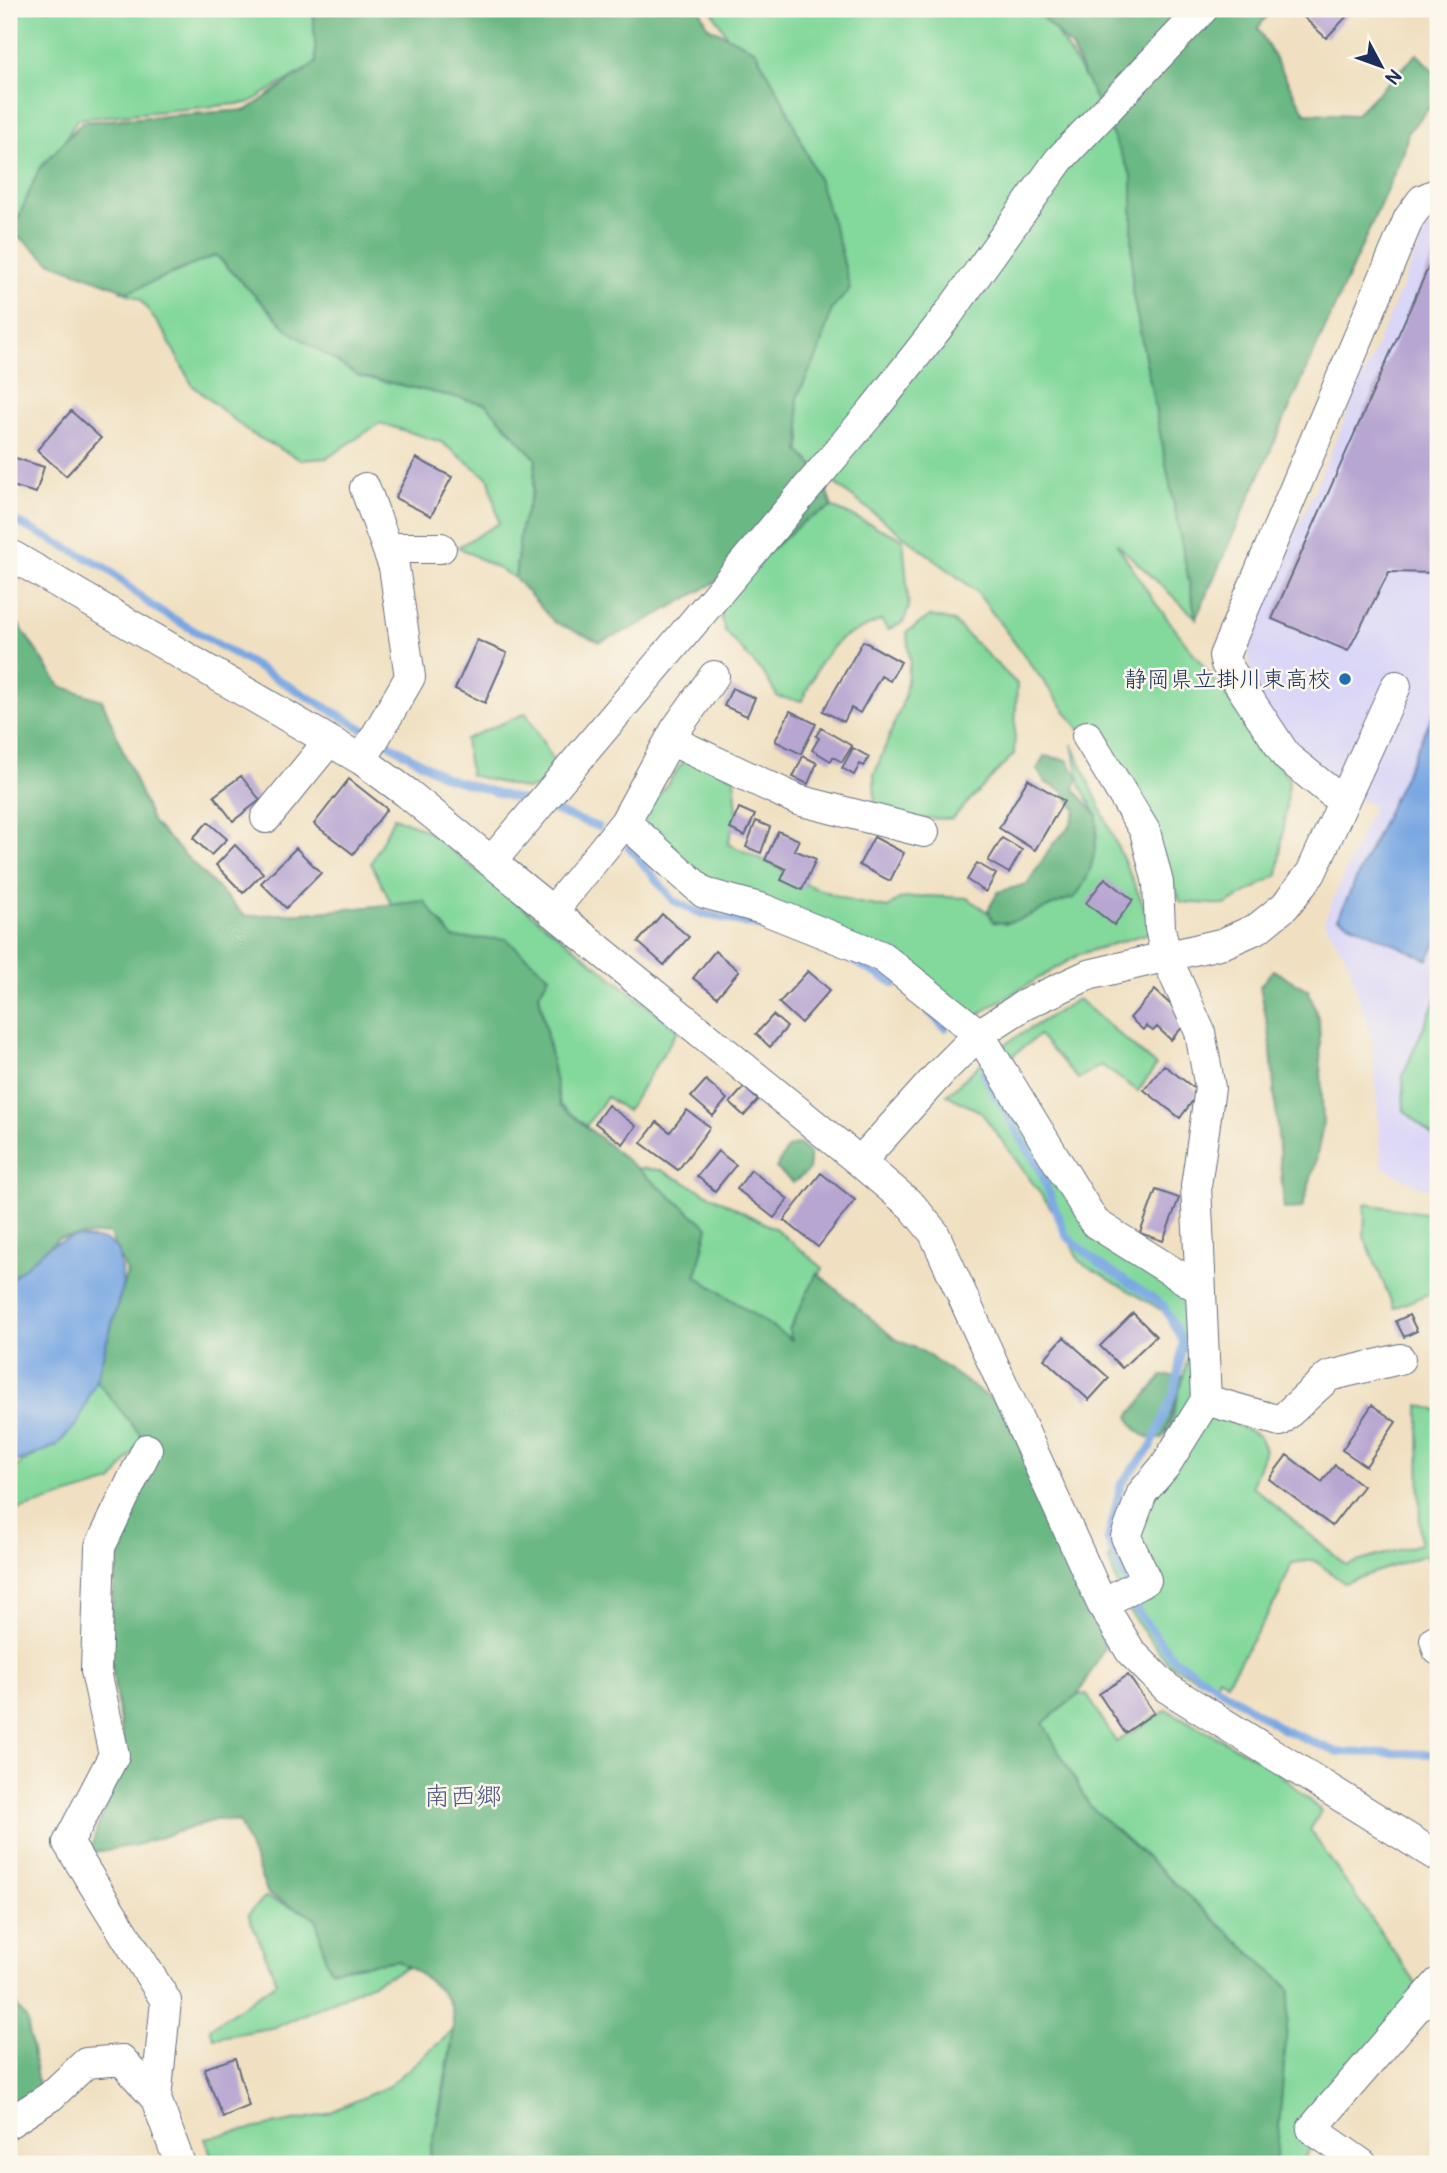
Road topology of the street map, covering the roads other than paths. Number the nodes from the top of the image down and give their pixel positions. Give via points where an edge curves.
1 (1203, 9) edge
2 (1438, 193) edge
3 (365, 488) dead end
4 (387, 548) junction
5 (442, 548) dead end
6 (9, 554) edge
7 (714, 676) dead end
8 (1396, 686) dead end
9 (1087, 736) dead end
10 (670, 740) junction
11 (329, 741) junction
12 (362, 760) junction
13 (1342, 801) junction
14 (266, 818) dead end
15 (625, 821) junction
16 (923, 832) dead end
17 (491, 862) junction
18 (552, 912) junction
19 (1166, 956) junction
20 (979, 1034) junction
21 (860, 1162) junction
22 (1200, 1289) junction
23 (1400, 1359) dead end
24 (1206, 1400) junction
25 (147, 1449) dead end
26 (1102, 1604) junction
27 (1438, 1857) edge
28 (1438, 1983) edge
29 (156, 2099) junction
30 (9, 2123) edge
31 (180, 2164) edge
32 (1362, 2164) edge

1 - 17 street via 1059,160 873,410
2 - 13 street via 1422,200 1409,218 1224,656 1287,757
3 - 4 street
4 - 5 street
4 - 12 street via 394,567 410,677
6 - 11 street
7 - 10 street
8 - 13 street
9 - 19 street via 1145,831 1158,883
10 - 15 street
10 - 16 street via 799,800
11 - 12 street
11 - 14 street
12 - 17 street
13 - 19 street via 1311,873 1285,906 1258,928 1224,943
15 - 18 street
15 - 20 street via 704,894 763,909 881,956
17 - 18 street
18 - 21 street
19 - 20 street via 1088,975 1024,1004
19 - 22 street via 1200,1032 1210,1088 1196,1186
20 - 21 street
20 - 22 street via 1096,1223
21 - 26 street via 912,1206 934,1233
22 - 24 street
23 - 24 street via 1329,1376 1280,1421
24 - 26 street via 1165,1466 1142,1493 1126,1537 1146,1580
25 - 29 street via 100,1547 96,1671 114,1755 68,1843 166,2001
26 - 27 street via 1130,1652 1167,1688
28 - 32 street via 1312,2129
29 - 30 street via 122,2060 86,2063 51,2096
29 - 31 street

